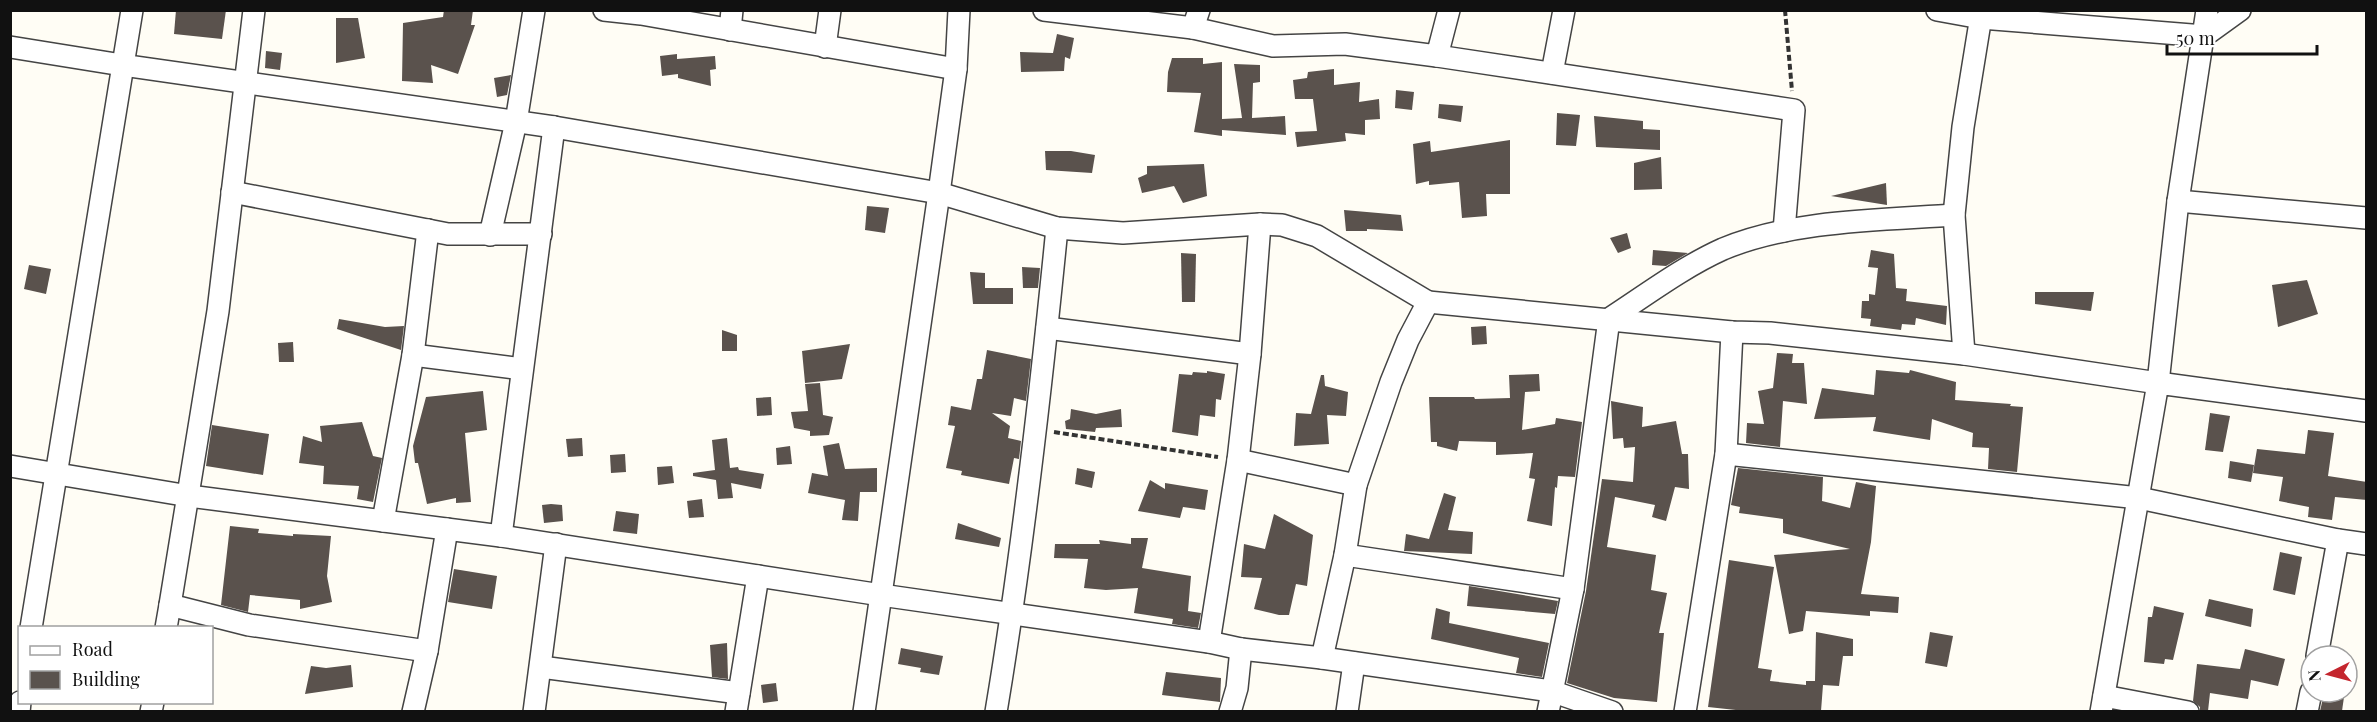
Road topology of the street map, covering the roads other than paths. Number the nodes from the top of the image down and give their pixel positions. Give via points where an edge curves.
1 (132, 10) edge
2 (254, 10) edge
3 (534, 10) edge
4 (603, 10) edge
5 (830, 10) edge
6 (959, 10) edge
7 (1044, 10) edge
8 (1449, 10) edge
9 (1564, 10) edge
10 (1937, 10) edge
11 (2207, 10) edge
12 (2240, 10) edge
13 (641, 12) edge
14 (1982, 14) edge
15 (1196, 19) edge
16 (731, 20) edge
17 (2204, 36) junction
18 (10, 47) edge
19 (825, 47) junction
20 (1437, 56) junction
21 (122, 66) junction
22 (956, 69) junction
23 (1552, 73) junction
24 (246, 83) junction
25 (516, 122) junction
26 (554, 127) junction
27 (232, 192) junction
28 (939, 193) junction
29 (2178, 201) junction
30 (1954, 215) junction
31 (2367, 218) edge
32 (1260, 224) junction
33 (1057, 228) junction
34 (428, 230) junction
35 (1784, 231) junction
36 (540, 234) junction
37 (490, 235) junction
38 (1428, 302) junction
39 (1610, 319) junction
40 (1047, 328) junction
41 (1732, 332) junction
42 (1250, 354) junction
43 (1964, 354) junction
44 (413, 355) junction
45 (522, 369) junction
46 (2158, 383) junction
47 (2367, 411) edge
48 (1726, 454) junction
49 (1238, 460) junction
50 (10, 466) edge
51 (55, 473) junction
52 (1356, 485) junction
53 (189, 496) junction
54 (2139, 498) junction
55 (383, 521) junction
56 (447, 529) junction
57 (501, 536) junction
58 (2338, 540) junction
59 (556, 544) junction
60 (2367, 544) edge
61 (1344, 555) junction
62 (758, 576) junction
63 (1573, 589) junction
64 (881, 594) junction
65 (170, 605) junction
66 (1013, 614) junction
67 (31, 626) edge
68 (166, 626) edge
69 (1209, 642) junction
70 (2319, 644) edge
71 (1240, 649) junction
72 (427, 651) junction
73 (1322, 658) junction
74 (1354, 663) junction
75 (541, 667) junction
76 (1550, 701) edge
77 (737, 702) edge
78 (2102, 704) edge
79 (413, 711) edge
80 (534, 711) edge
81 (864, 711) edge
82 (996, 711) edge
83 (1230, 711) edge
84 (1347, 711) edge
85 (1612, 711) edge
86 (1685, 711) edge
87 (2188, 711) edge

1 - 21 street
2 - 24 street
3 - 25 street
4 - 13 street
5 - 19 street
6 - 22 street
7 - 15 street
8 - 20 street
9 - 23 street
10 - 14 street
11 - 17 street
12 - 17 street
13 - 16 street
14 - 17 street
14 - 30 street via 1963,127
15 - 20 street via 1273,46 1345,45
16 - 19 street
17 - 29 street
18 - 21 street
19 - 22 street
20 - 23 street
21 - 24 street
21 - 51 street
22 - 28 street
23 - 35 street via 1794,110
24 - 25 street
24 - 27 street
25 - 26 street
25 - 37 street
26 - 28 street
26 - 36 street
27 - 34 street
27 - 53 street
28 - 33 street
28 - 64 street
29 - 31 street
29 - 46 street
30 - 35 street
30 - 43 street
32 - 33 street via 1123,233
32 - 38 street via 1282,225 1317,236
32 - 42 street
33 - 40 street
34 - 37 street
34 - 44 street
35 - 39 street via 1723,249
36 - 37 street
36 - 45 street
38 - 39 street
38 - 52 street via 1391,382
39 - 41 street
39 - 63 street
40 - 42 street
40 - 66 street
41 - 43 street
41 - 48 street
42 - 49 street
43 - 46 street
44 - 45 street
44 - 55 street
45 - 57 street
46 - 47 street
46 - 54 street
48 - 54 street
48 - 86 street
49 - 52 street
49 - 69 street
50 - 51 street
51 - 53 street
51 - 67 street
52 - 61 street
53 - 55 street
53 - 65 street
54 - 58 street
54 - 78 street
55 - 56 street
56 - 57 street
56 - 72 street
57 - 59 street
58 - 60 street
58 - 70 street
59 - 62 street
59 - 75 street
61 - 63 street
61 - 73 street
62 - 64 street
62 - 77 street
63 - 76 street
64 - 66 street
64 - 81 street
65 - 68 street
65 - 72 street via 249,625
66 - 69 street
66 - 82 street
69 - 71 street
71 - 73 street
71 - 83 street via 1237,688
72 - 79 street
73 - 74 street
74 - 76 street
74 - 84 street
75 - 77 street
75 - 80 street
76 - 85 street
78 - 87 street

